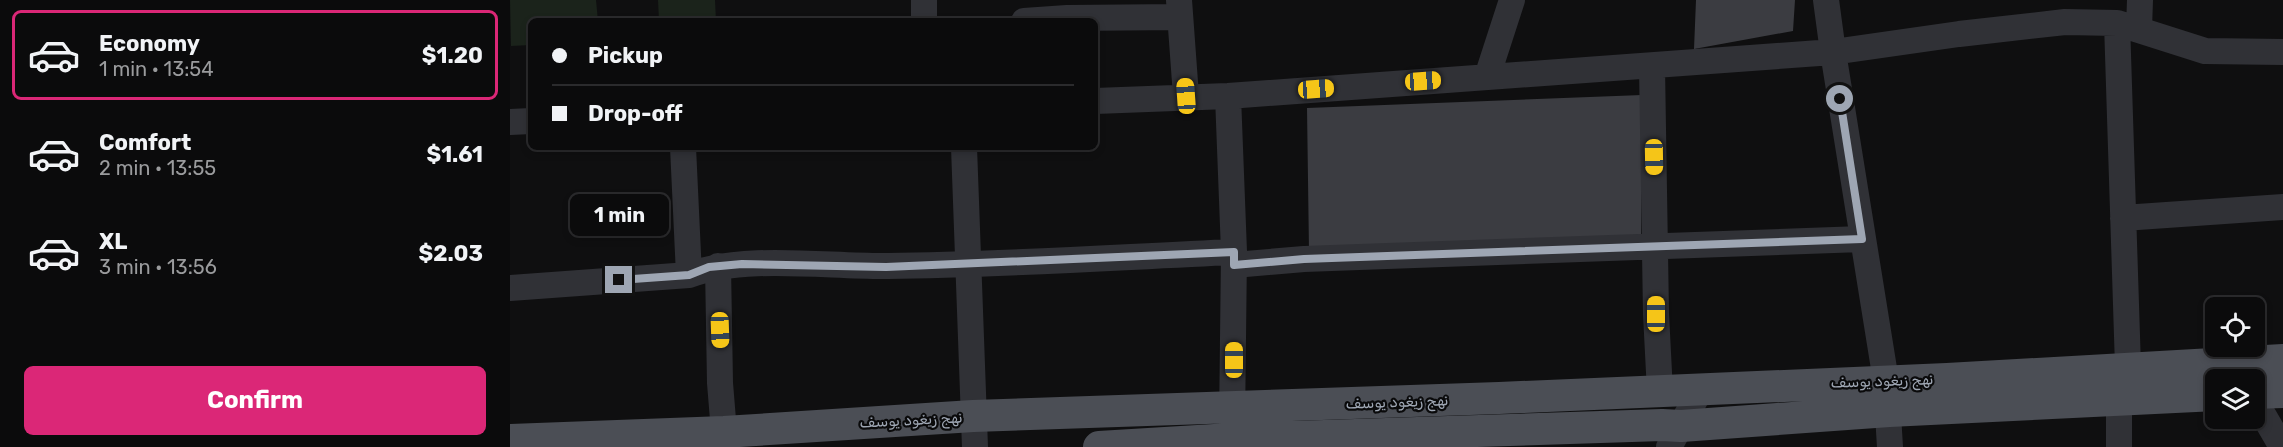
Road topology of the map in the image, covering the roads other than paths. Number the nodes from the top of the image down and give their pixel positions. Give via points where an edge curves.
1 (924, 0) edge
2 (1512, 0) edge
3 (1826, 0) edge
4 (2140, 0) edge
5 (1067, 9) edge
6 (1180, 9) edge
7 (924, 18) edge
8 (1035, 18) edge
9 (2128, 26) junction
10 (1833, 52) junction
11 (2283, 52) edge
12 (1652, 67) junction
13 (1487, 77) junction
14 (1186, 96) junction
15 (1228, 96) junction
16 (1098, 101) edge
17 (528, 121) edge
18 (510, 122) edge
19 (683, 150) edge
20 (964, 150) edge
21 (2283, 207) edge
22 (2123, 218) junction
23 (1862, 239) junction
24 (1656, 248) junction
25 (1234, 258) junction
26 (968, 264) junction
27 (718, 266) junction
28 (689, 275) junction
29 (510, 288) edge
30 (2283, 360) edge
31 (2127, 367) junction
32 (2208, 369) edge
33 (2252, 369) edge
34 (1701, 389) junction
35 (1660, 392) junction
36 (2283, 392) edge
37 (2265, 393) edge
38 (1888, 396) junction
39 (2205, 396) edge
40 (2119, 400) junction
41 (1234, 408) junction
42 (973, 416) junction
43 (2265, 418) edge
44 (724, 432) junction
45 (783, 437) edge
46 (1675, 437) edge
47 (1231, 439) junction
48 (524, 442) edge
49 (975, 447) edge
50 (1099, 447) edge
51 (1890, 447) edge
52 (2119, 447) edge
53 (2282, 447) edge

1 - 7 street
2 - 13 street
3 - 10 street
4 - 9 street
5 - 6 street
5 - 8 street
6 - 14 street
9 - 10 street via 2065,22
9 - 11 street via 2205,51
9 - 22 street
10 - 12 street
10 - 23 street
12 - 13 street
12 - 24 street
13 - 15 street
14 - 15 street
14 - 16 street
15 - 25 street
17 - 18 street
19 - 28 street
20 - 26 street
21 - 22 street
22 - 31 street
23 - 24 street
23 - 38 street
24 - 25 street
24 - 35 street
25 - 26 street
25 - 41 street
26 - 27 street
26 - 42 street
27 - 28 street
27 - 44 street
28 - 29 street
30 - 33 main road, نهج زيغود يوسف
31 - 32 main road, نهج زيغود يوسف
31 - 38 main road, نهج زيغود يوسف
31 - 40 street
34 - 35 main road, نهج زيغود يوسف
34 - 38 main road, نهج زيغود يوسف
34 - 46 street
35 - 41 main road, نهج زيغود يوسف
36 - 37 main road
38 - 40 main road, نهج زيغود يوسف
38 - 46 main road, نهج زيغود يوسف
38 - 51 street
39 - 40 main road, نهج زيغود يوسف
40 - 52 street
41 - 42 main road, نهج زيغود يوسف
41 - 47 street
42 - 45 main road, نهج زيغود يوسف
42 - 49 street
43 - 53 street
44 - 45 main road, نهج زيغود يوسف
44 - 48 main road, نهج زيغود يوسف
46 - 47 main road, نهج زيغود يوسف via 1662,425
47 - 50 main road, نهج زيغود يوسف

